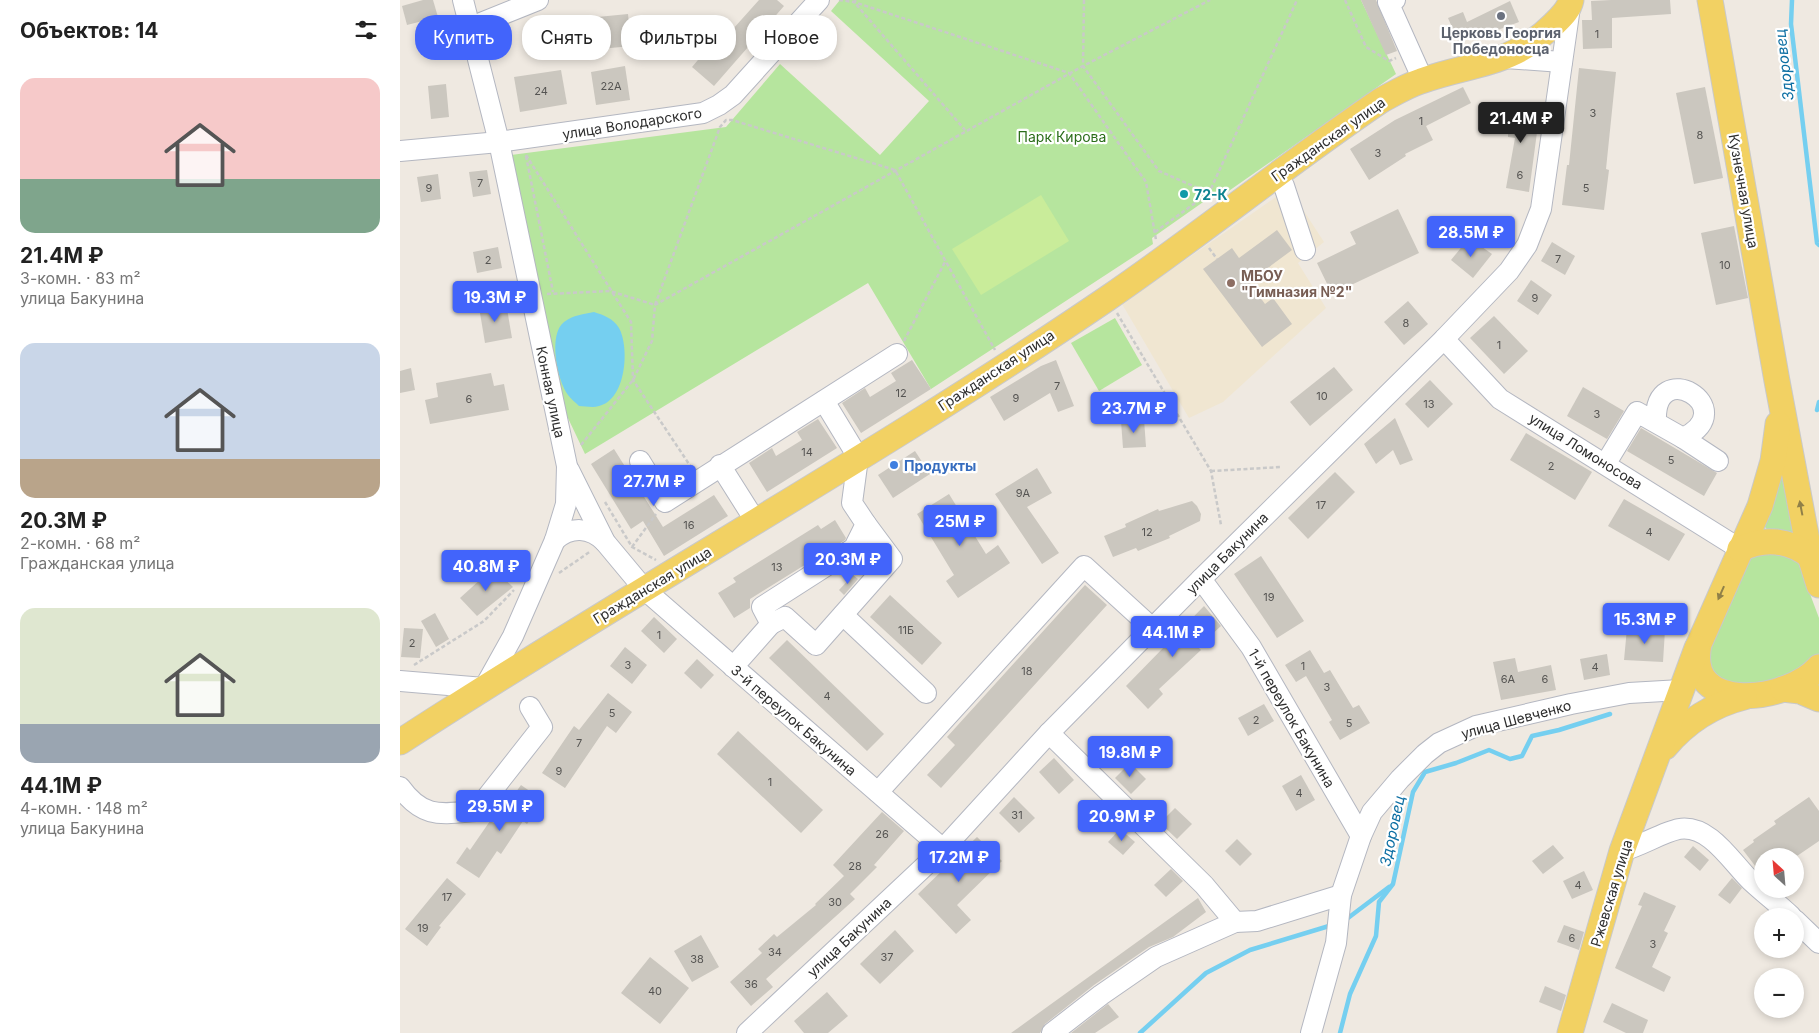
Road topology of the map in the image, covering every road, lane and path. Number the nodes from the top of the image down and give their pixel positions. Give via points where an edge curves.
1 (463, 0) edge
2 (538, 0) edge
3 (819, 0) edge
4 (839, 0) edge
5 (1084, 0) edge
6 (1210, 0) edge
7 (1296, 0) edge
8 (1345, 0) edge
9 (1395, 0) edge
10 (1710, 0) edge
11 (855, 1) edge
12 (1570, 3) edge
13 (467, 15) edge
14 (501, 15) edge
15 (1410, 52) junction
16 (1505, 58) junction
17 (479, 60) edge
18 (1562, 62) junction
19 (1082, 66) junction
20 (1069, 73) junction
21 (1423, 80) junction
22 (965, 130) junction
23 (500, 142) junction
24 (524, 148) dead end
25 (400, 151) edge
26 (525, 153) junction
27 (895, 170) junction
28 (1276, 175) junction
29 (1209, 193) junction
30 (1305, 250) dead end
31 (946, 260) junction
32 (610, 291) junction
33 (552, 292) junction
34 (546, 294) dead end
35 (655, 305) junction
36 (1113, 305) dead end
37 (1444, 339) junction
38 (997, 353) dead end
39 (897, 354) joint
40 (633, 380) junction
41 (1777, 381) junction
42 (824, 401) junction
43 (1656, 422) junction
44 (1683, 438) junction
45 (571, 458) junction
46 (858, 458) junction
47 (640, 461) dead end
48 (1718, 461) dead end
49 (1606, 464) junction
50 (720, 465) junction
51 (1281, 467) dead end
52 (1211, 471) junction
53 (699, 478) junction
54 (605, 501) dead end
55 (665, 502) junction
56 (756, 522) junction
57 (866, 524) junction
58 (1221, 525) dead end
59 (555, 540) junction
60 (605, 542) junction
61 (632, 547) junction
62 (1740, 548) junction
63 (1810, 556) junction
64 (670, 575) junction
65 (1201, 578) junction
66 (1819, 586) edge
67 (534, 587) junction
68 (645, 590) junction
69 (843, 615) junction
70 (771, 624) junction
71 (1152, 628) junction
72 (513, 636) junction
73 (1699, 644) junction
74 (538, 655) junction
75 (1819, 666) edge
76 (733, 667) junction
77 (404, 673) edge
78 (484, 688) junction
79 (1783, 689) junction
80 (1681, 690) junction
81 (926, 693) dead end
82 (1748, 696) junction
83 (1819, 699) edge
84 (530, 707) dead end
85 (1049, 733) junction
86 (400, 742) edge
87 (1659, 754) junction
88 (400, 787) edge
89 (878, 792) junction
90 (1361, 836) junction
91 (943, 849) junction
92 (1622, 851) junction
93 (1341, 895) junction
94 (1782, 908) edge
95 (1235, 922) junction
96 (1804, 929) edge
97 (1819, 943) edge
98 (747, 1033) edge
99 (1052, 1033) edge
100 (1311, 1033) edge
101 (1570, 1033) edge

1 - 13 street, Конная улица
2 - 14 street
3 - 23 street, улица Володарского via 733,95 708,111
4 - 11 path
5 - 19 path
6 - 19 path
7 - 29 path
8 - 15 path via 1366,47 1389,61
9 - 15 street via 1388,2
10 - 41 main road, Кузнечная улица
11 - 20 path
11 - 22 path
12 - 16 main road, Гражданская улица via 1540,36
12 - 18 street, улица Бакунина
15 - 21 street
16 - 18 street, Гражданская улица
16 - 21 main road, Гражданская улица
17 - 23 street, Конная улица
18 - 37 street, улица Бакунина via 1541,209 1527,245 1509,271
19 - 20 path
19 - 29 path via 1159,171
20 - 22 path
20 - 29 path via 1146,182 1155,232
21 - 28 main road, Гражданская улица via 1380,101
22 - 27 path
23 - 25 street, улица Володарского
23 - 45 street, Конная улица
24 - 26 path
26 - 32 path
26 - 33 path
27 - 31 path
27 - 35 path
27 - 35 path via 726,120 720,127
28 - 30 street via 1286,190
28 - 46 main road, Гражданская улица via 1108,298
31 - 38 path
31 - 39 path
32 - 33 path
32 - 35 path
32 - 40 path via 631,322
33 - 34 path
35 - 40 path via 652,341
36 - 52 path
37 - 49 street, улица Ломоносова via 1500,399
37 - 65 street, улица Бакунина
39 - 42 street
40 - 45 path
40 - 53 path
41 - 62 main road, Ржевская улица via 1779,414 1773,460 1760,506
63 -> 41 main road
42 - 46 street
42 - 50 street
43 - 44 street
43 - 44 street via 1656,407 1664,394 1678,388 1692,392 1702,403 1704,418 1697,431
43 - 49 street via 1637,412
44 - 48 street
45 - 59 street, Конная улица via 566,504
45 - 60 street, Конная улица
46 - 56 main road, Гражданская улица
46 - 57 street via 852,503
47 - 55 street
49 - 62 street, улица Ломоносова
50 - 53 street
50 - 56 street
51 - 52 path
52 - 58 path
53 - 55 street
54 - 61 path
55 - 61 path
56 - 64 main road, Гражданская улица
57 - 69 street via 892,559
57 - 70 street via 854,548 762,607
59 - 60 street via 568,531 584,530
59 - 67 street, Конная улица
60 - 67 path
60 - 68 street, Конная улица
61 - 64 path via 663,563
62 - 63 main road via 1758,542 1776,542 1794,546
62 -> 73 main road, Ржевская улица
63 - 66 main road
64 - 68 main road, Гражданская улица
65 - 71 street, улица Бакунина
65 - 90 street, 1-й переулок Бакунина via 1251,647
67 - 72 street, Конная улица
67 - 77 path via 514,590 484,621
68 - 74 main road, Гражданская улица
68 - 76 street, 3-й переулок Бакунина
69 - 70 street via 816,645 785,618
69 - 81 street
70 - 76 street
71 - 85 street, улица Бакунина
71 - 89 street via 1084,566
72 - 74 street via 522,649
72 - 78 street, Конная улица
73 - 80 main road, Ржевская улица
73 - 82 main road via 1698,663 1707,681 1722,693
74 - 78 main road, Гражданская улица
75 - 79 main road via 1804,680
76 - 89 street, 3-й переулок Бакунина
77 - 78 street
78 - 86 main road, Конная улица
79 - 82 main road
79 - 83 main road via 1800,691
80 - 87 main road, Ржевская улица
80 - 90 street, улица Шевченко via 1630,693 1571,704 1476,726 1454,735 1439,743 1400,779 1372,812
82 - 87 main road, Ржевская улица via 1720,705 1694,719
84 - 88 street via 542,727 476,811 438,814 411,803
85 - 91 street, улица Бакунина
85 - 95 street via 1204,885
87 - 92 main road, Ржевская улица
89 - 91 street, 3-й переулок Бакунина
90 - 93 street, улица Шевченко
91 - 98 street, улица Бакунина
92 - 94 street via 1679,829 1690,829 1703,834 1722,849
92 - 101 main road, Ржевская улица
93 - 95 street via 1257,921
93 - 100 street, улица Шевченко via 1336,943
95 - 99 street via 1156,957
96 - 97 street

